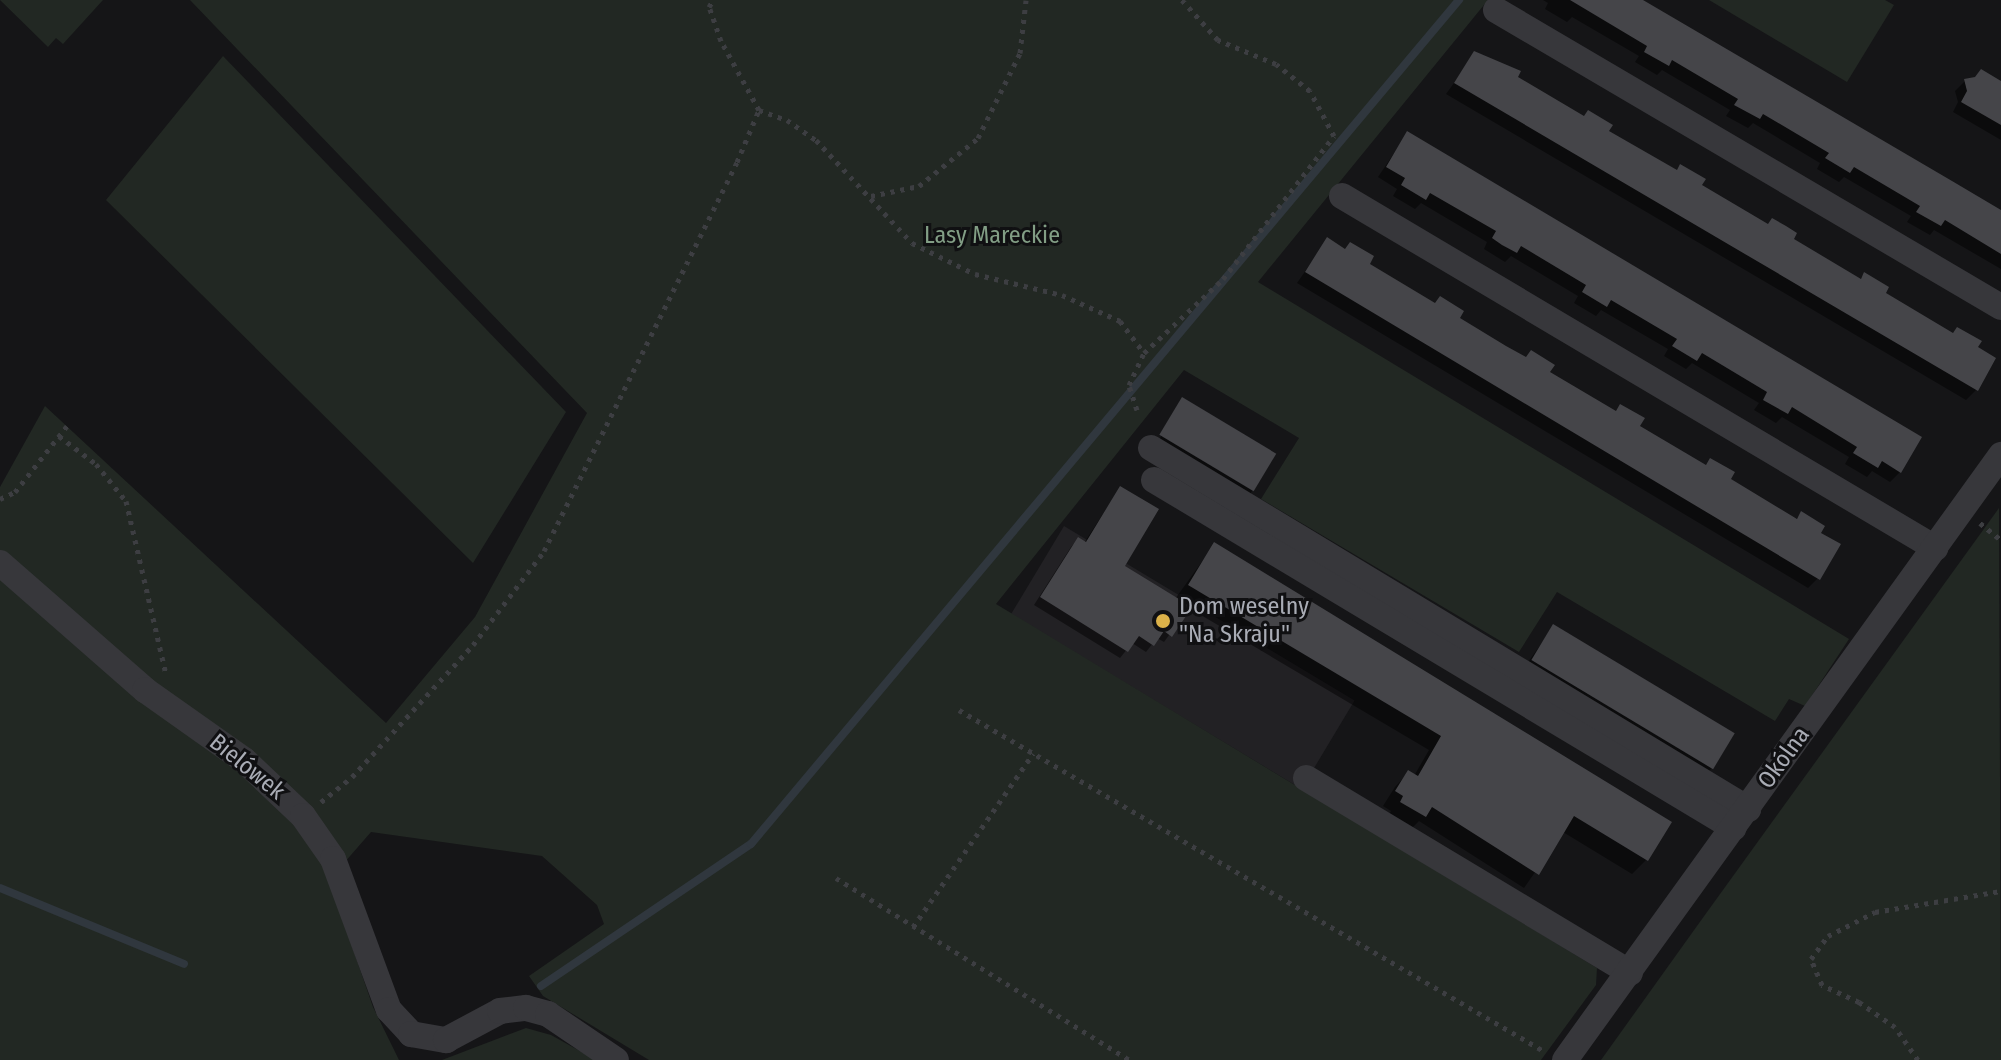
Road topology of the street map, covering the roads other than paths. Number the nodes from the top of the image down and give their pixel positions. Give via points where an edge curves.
1 (1496, 10) dead end
2 (1342, 196) dead end
3 (2001, 307) edge
4 (1151, 448) dead end
5 (2001, 455) edge
6 (1154, 480) dead end
7 (1935, 548) junction
8 (0, 563) edge
9 (1306, 778) dead end
10 (1741, 818) junction
11 (1630, 973) junction
12 (1555, 1056) edge
13 (616, 1060) edge

1 - 3 street
2 - 7 street
4 - 10 street
5 - 7 street, Okólna
6 - 10 street
7 - 10 street, Okólna
8 - 13 street, Bielówek via 175,711 244,760 303,816 333,859 389,1010 411,1034 446,1040 500,1011 526,1008 548,1014
9 - 11 street
10 - 11 street, Okólna
11 - 12 street, Okólna

